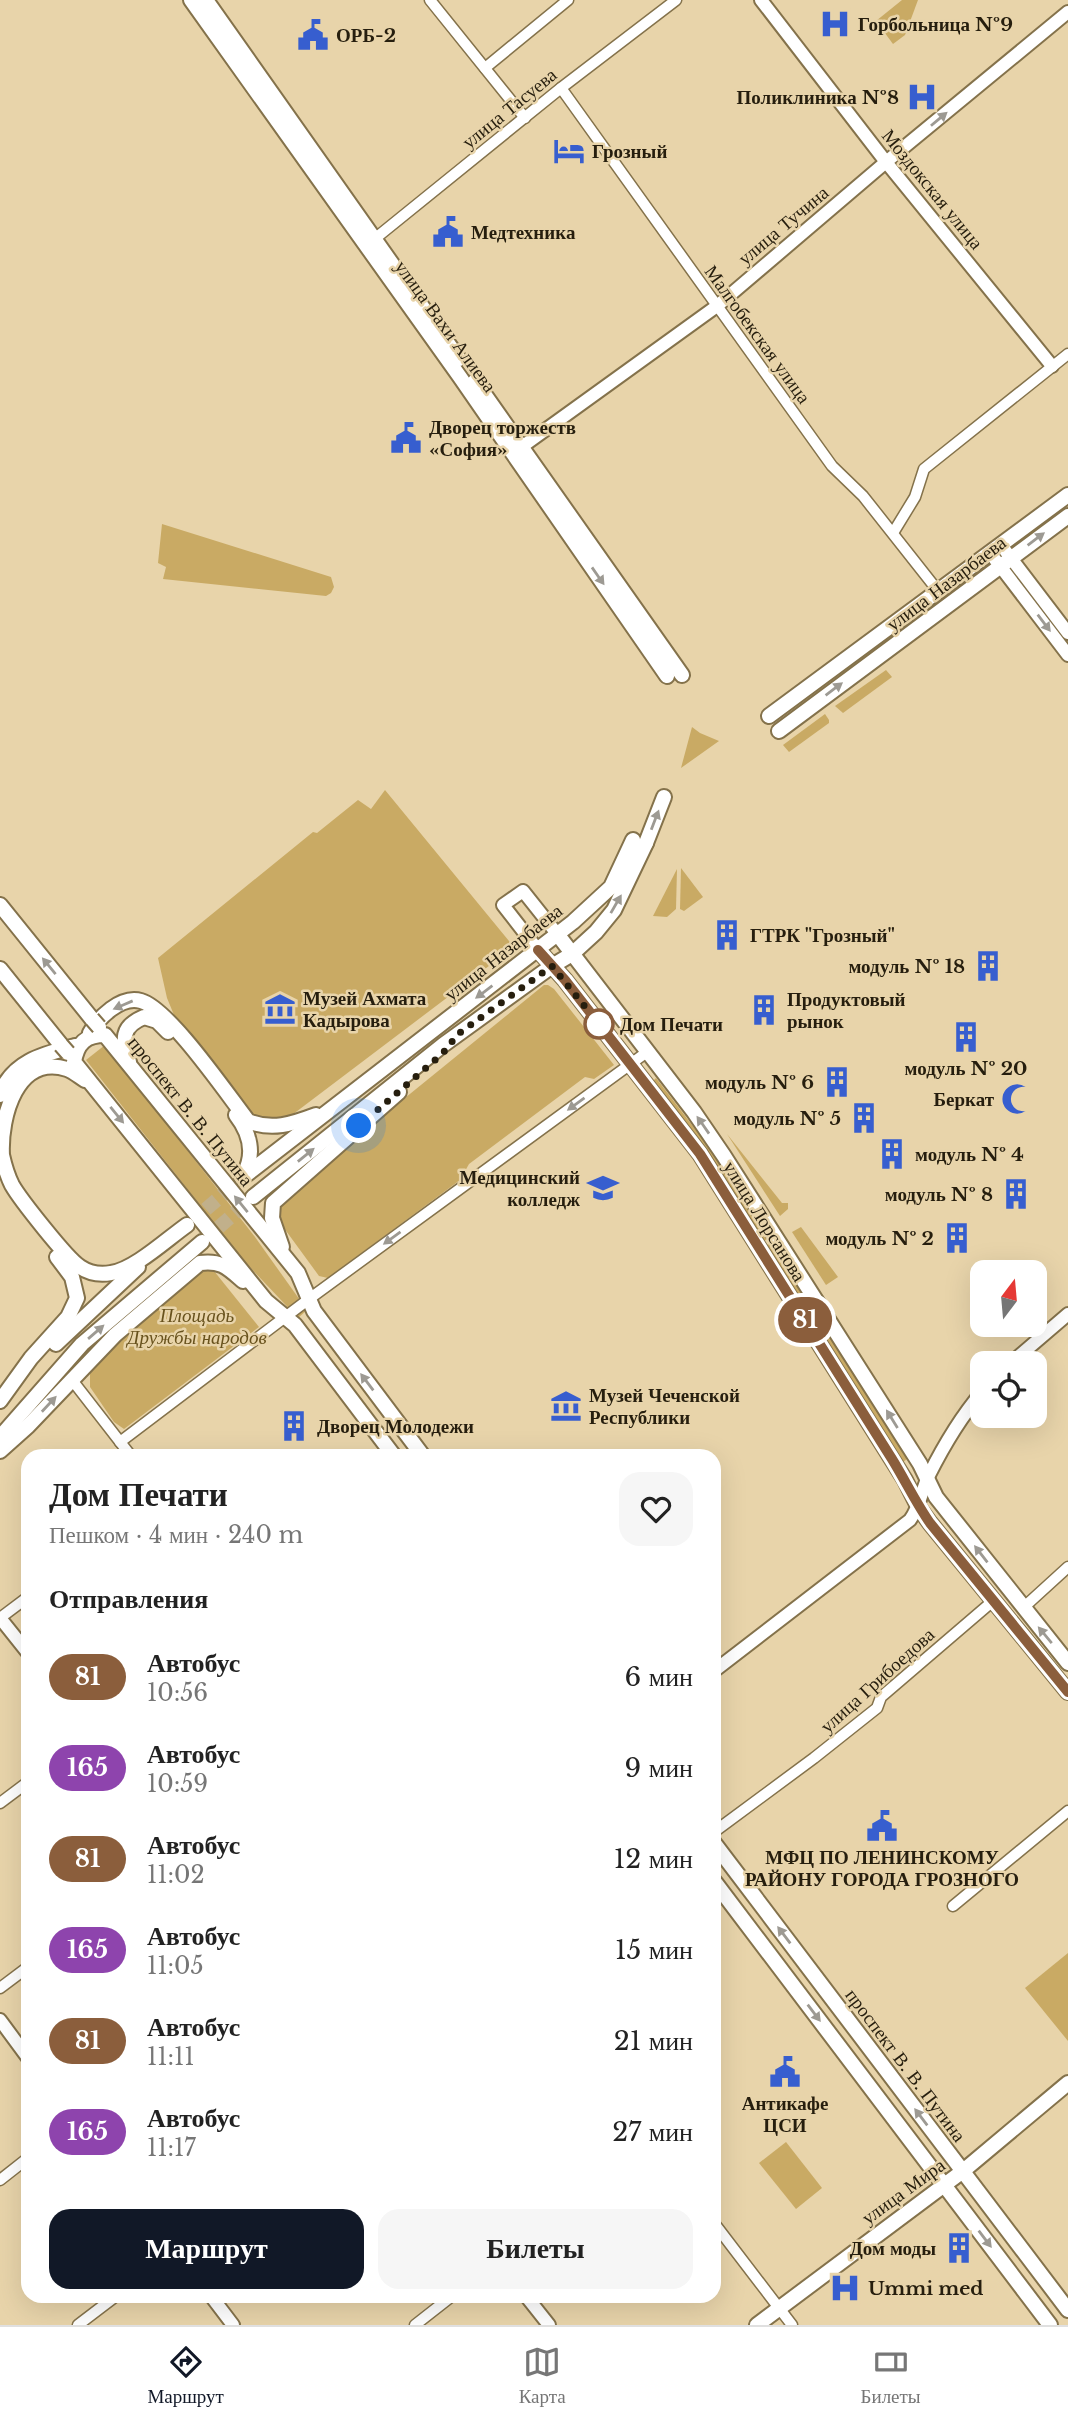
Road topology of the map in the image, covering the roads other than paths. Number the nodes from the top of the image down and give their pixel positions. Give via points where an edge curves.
1 (191, 0) edge
2 (206, 0) edge
3 (430, 0) edge
4 (568, 0) edge
5 (676, 0) edge
6 (761, 0) edge
7 (1068, 12) edge
8 (485, 68) junction
9 (561, 88) junction
10 (525, 118) junction
11 (886, 162) junction
12 (370, 243) junction
13 (717, 306) junction
14 (1068, 354) edge
15 (1052, 366) junction
16 (517, 450) junction
17 (1068, 495) edge
18 (1068, 516) edge
19 (893, 533) junction
20 (995, 549) junction
21 (1006, 562) junction
22 (937, 591) junction
23 (1068, 633) edge
24 (1068, 655) edge
25 (682, 675) dead end
26 (667, 676) dead end
27 (769, 716) dead end
28 (779, 731) dead end
29 (664, 797) dead end
30 (639, 842) junction
31 (0, 905) edge
32 (558, 935) junction
33 (538, 950) junction
34 (572, 954) junction
35 (552, 966) junction
36 (0, 969) edge
37 (458, 1034) junction
38 (83, 1040) junction
39 (647, 1052) junction
40 (631, 1064) junction
41 (131, 1066) junction
42 (92, 1084) junction
43 (0, 1095) edge
44 (327, 1111) junction
45 (0, 1181) edge
46 (253, 1197) tunnel mouth
47 (202, 1242) tunnel mouth
48 (286, 1258) junction
49 (309, 1299) junction
50 (266, 1301) junction
51 (1068, 1314) edge
52 (286, 1318) junction
53 (1025, 1351) edge
54 (72, 1380) junction
55 (0, 1402) edge
56 (970, 1406) edge
57 (0, 1437) edge
58 (120, 1442) junction
59 (126, 1449) edge
60 (389, 1449) edge
61 (418, 1449) edge
62 (0, 1451) edge
63 (928, 1478) junction
64 (919, 1507) junction
65 (1068, 1567) edge
66 (993, 1601) junction
67 (21, 1602) edge
68 (1023, 1608) junction
69 (0, 1618) edge
70 (21, 1644) edge
71 (1068, 1662) edge
72 (721, 1666) edge
73 (1068, 1692) edge
74 (21, 1787) edge
75 (0, 1803) edge
76 (1068, 1811) edge
77 (721, 1827) edge
78 (721, 1852) edge
79 (721, 1890) edge
80 (953, 1906) dead end
81 (21, 1972) edge
82 (0, 1988) edge
83 (0, 2020) edge
84 (21, 2048) edge
85 (1068, 2083) edge
86 (21, 2163) edge
87 (962, 2171) junction
88 (0, 2179) edge
89 (943, 2185) junction
90 (721, 2232) edge
91 (107, 2303) edge
92 (216, 2303) edge
93 (443, 2303) edge
94 (532, 2303) edge
95 (779, 2308) junction
96 (1068, 2310) edge
97 (78, 2325) edge
98 (233, 2325) edge
99 (415, 2325) edge
100 (549, 2325) edge
101 (757, 2325) edge
102 (792, 2325) edge
103 (1050, 2325) edge

1 - 12 main road, улица Вахи Алиева
2 - 12 main road, улица Вахи Алиева
3 - 8 street
4 - 8 street
5 - 9 street, улица Тасуева
6 - 11 street, Моздокская улица
11 -> 7 street, улица Тучина
8 - 10 street
9 - 10 street, улица Тасуева
9 - 13 street, Малгобекская улица
10 - 12 street, улица Тасуева
11 - 13 street, улица Тучина
11 - 15 street, Моздокская улица
12 - 16 main road, улица Вахи Алиева
13 - 16 street, улица Тучина
13 - 19 street, Малгобекская улица via 832,466
14 - 15 street
15 - 19 street via 924,469 915,497
16 - 25 main road, улица Вахи Алиева
16 -> 26 main road, улица Вахи Алиева
17 - 20 main road, улица Назарбаева
21 -> 18 main road, улица Назарбаева
19 - 22 street, Малгобекская улица
20 - 21 street
20 - 22 main road, улица Назарбаева
21 - 23 street
21 -> 24 street
28 -> 21 main road, улица Назарбаева
22 - 27 main road, улица Назарбаева
30 -> 29 main road
30 - 32 main road, улица Назарбаева via 611,887
34 -> 30 main road, улица Назарбаева via 614,910
38 -> 31 main road
32 - 33 main road, улица Назарбаева
32 - 33 street via 523,891 503,905
32 - 34 main road, улица Лорсанова
33 - 35 main road, улица Лорсанова
33 -> 44 main road, улица Назарбаева
34 - 35 main road, улица Назарбаева
34 - 39 main road, улица Лорсанова
35 - 37 main road, улица Назарбаева
35 - 40 main road, улица Лорсанова
36 - 38 main road
46 -> 37 main road, улица Назарбаева
37 - 48 main road via 443,1053 273,1203 272,1218
38 - 41 main road, проспект В. В. Путина
38 - 42 main road
38 - 43 main road via 31,1059 11,1074
44 -> 38 main road via 273,1127 248,1121 165,1015 138,1000 123,1002 96,1021
39 - 40 street
63 -> 39 main road, улица Лорсанова via 724,1156
40 -> 49 street
40 - 64 main road, улица Лорсанова via 707,1165
41 - 44 main road, улица Назарбаева via 124,1043 126,1032 132,1022 144,1017 157,1021 246,1131 251,1153 242,1178
48 -> 41 main road, проспект В. В. Путина
42 -> 50 main road
42 - 55 main road via 66,1069 47,1068 29,1073 18,1085 2,1118 2,1157 12,1185 73,1263 93,1273 129,1267 187,1225 100,1301
45 - 55 main road via 72,1277 78,1298
57 -> 47 main road via 82,1343
48 - 49 main road, проспект В. В. Путина
49 - 52 street
61 -> 49 main road, проспект В. В. Путина
50 - 52 main road
50 - 54 main road via 219,1263 200,1263 115,1335
51 - 53 street
52 - 58 street
52 - 60 main road
54 - 58 street
62 -> 54 main road
56 - 63 street
58 - 59 street
63 - 64 street
68 -> 63 main road, улица Лорсанова via 936,1497
64 - 66 main road, улица Лорсанова
64 - 72 street via 910,1520
65 - 68 street
66 - 73 main road, улица Лорсанова
66 - 77 street, улица Грибоедова via 884,1695 877,1708
67 - 69 street
71 -> 68 main road, улица Лорсанова
69 - 70 street
74 - 75 street
76 - 80 street
87 -> 78 main road, проспект В. В. Путина
79 -> 89 main road
81 - 82 street
83 - 84 street
85 - 87 main road, улица Мира
86 - 88 street
87 - 89 main road, улица Мира
87 - 96 main road, проспект В. В. Путина
89 - 95 main road, улица Мира
89 -> 103 main road
90 - 95 street
91 - 97 street
92 - 98 street
93 - 99 street
94 - 100 street
95 - 101 main road, улица Мира
95 - 102 street

